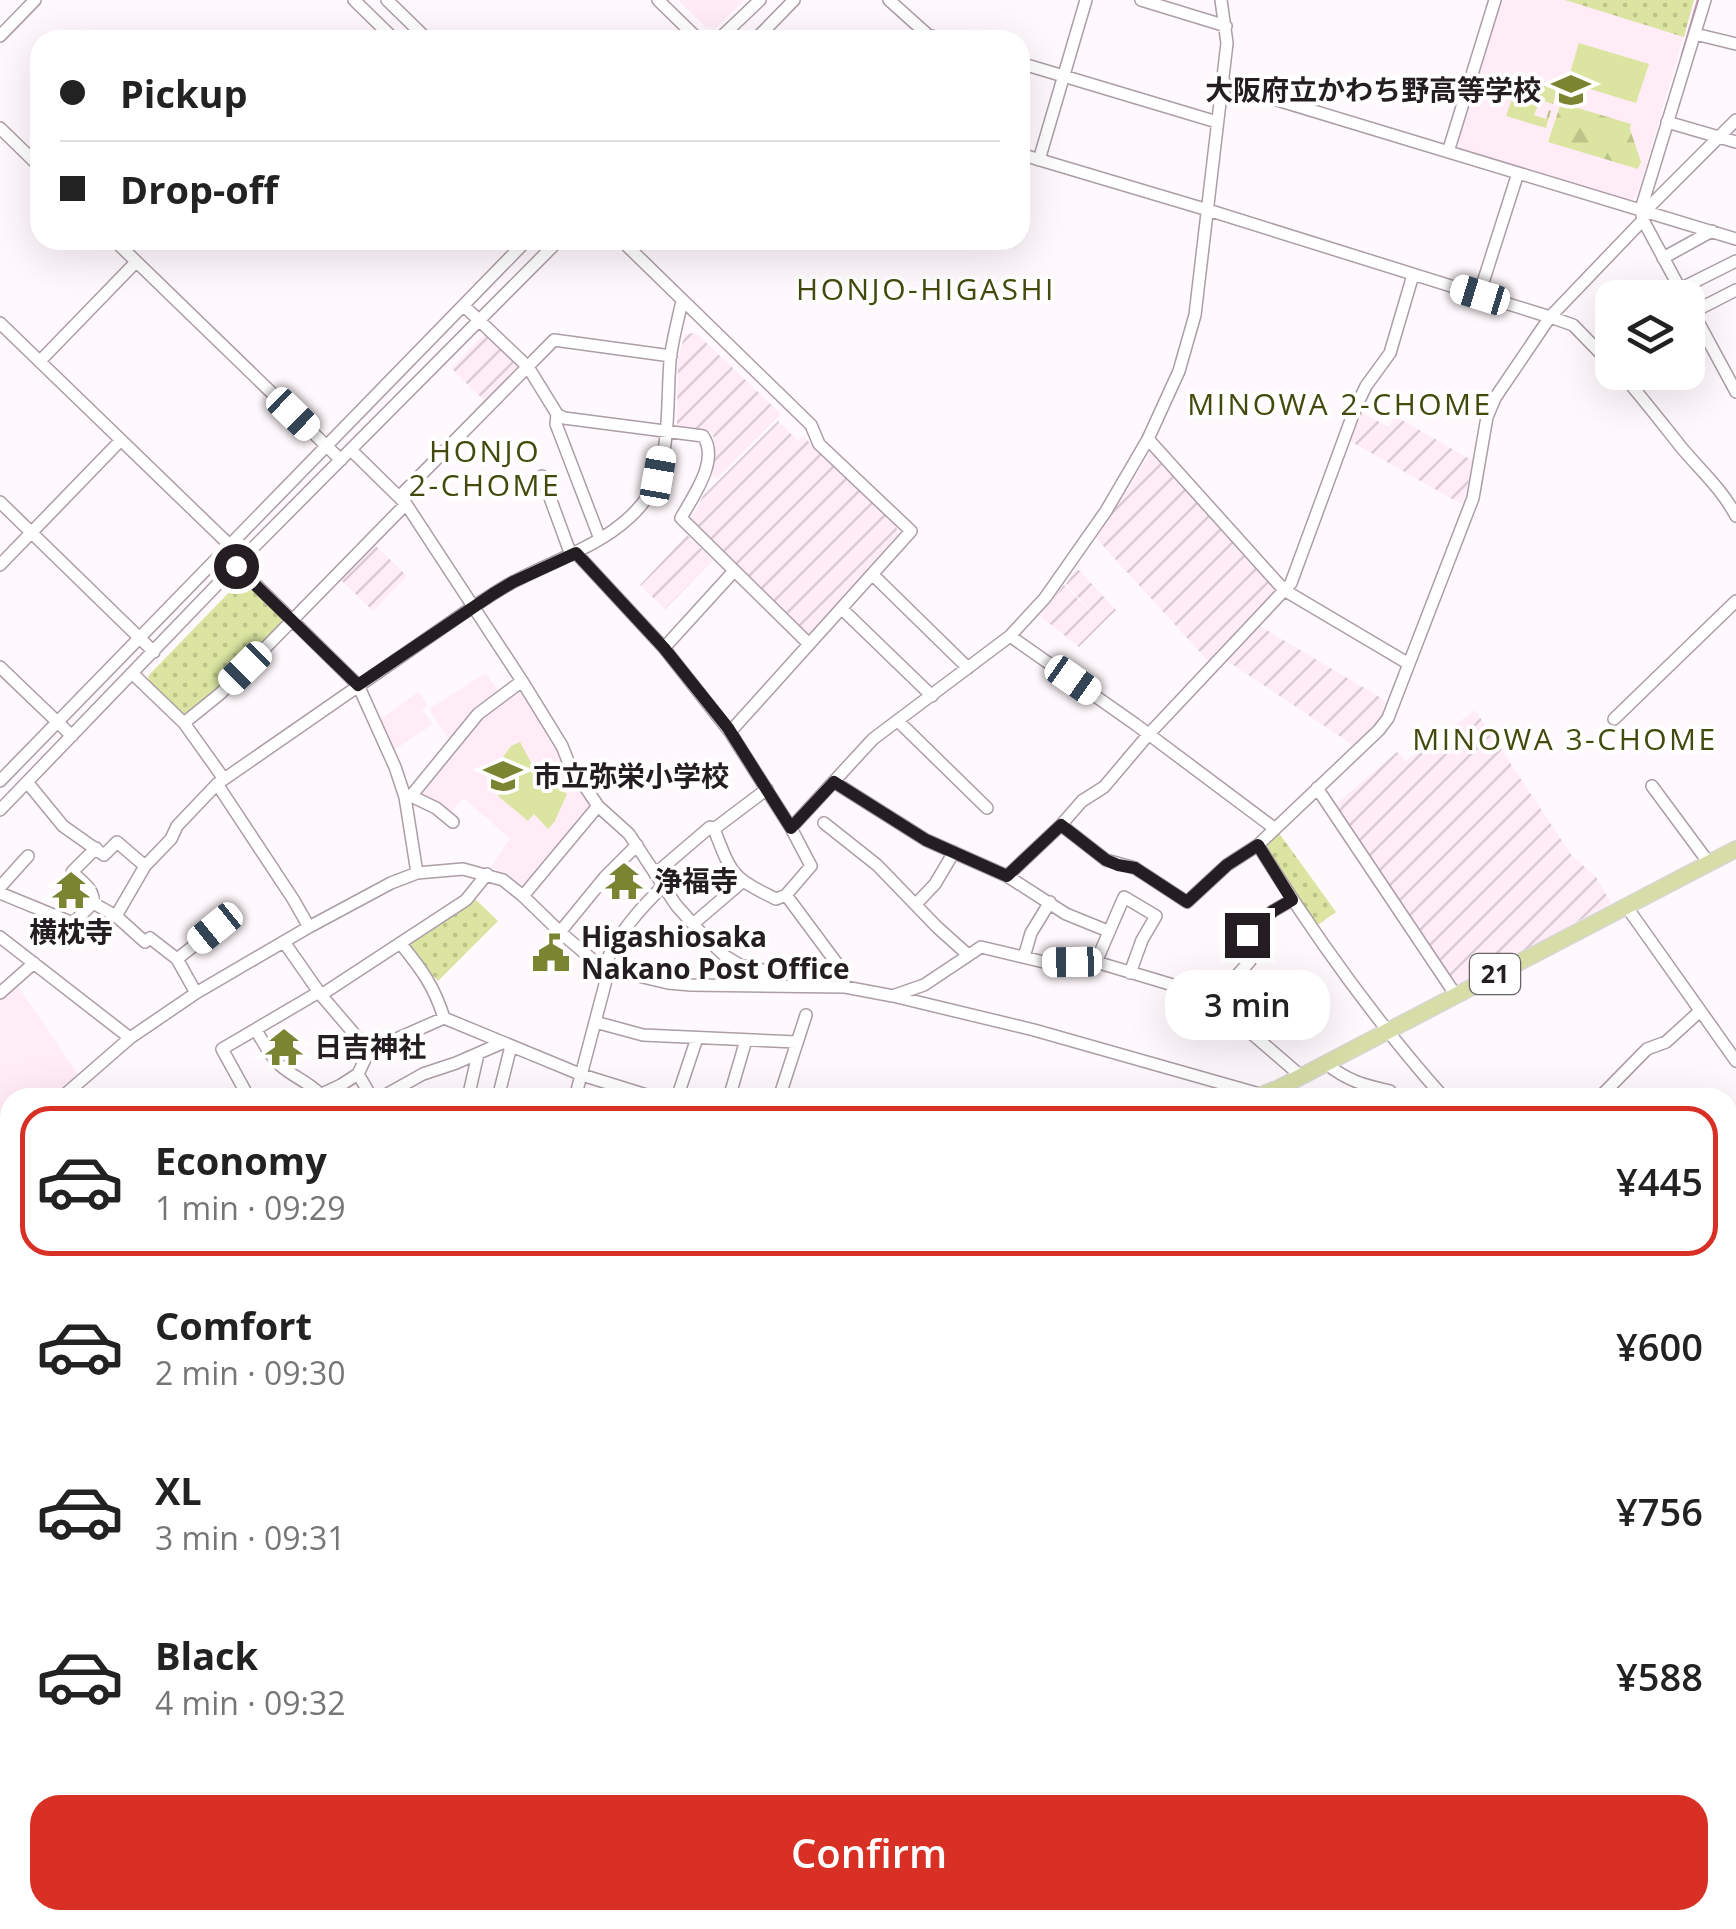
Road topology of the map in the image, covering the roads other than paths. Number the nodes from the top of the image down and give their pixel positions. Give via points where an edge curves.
1 (35, 0) edge
2 (355, 0) edge
3 (387, 0) edge
4 (658, 0) edge
5 (760, 0) edge
6 (794, 0) edge
7 (889, 0) edge
8 (1086, 0) edge
9 (1142, 0) edge
10 (1221, 0) edge
11 (1496, 0) edge
12 (1705, 0) edge
13 (1226, 26) junction
14 (385, 30) edge
15 (418, 30) edge
16 (689, 30) edge
17 (728, 30) edge
18 (764, 30) edge
19 (920, 30) edge
20 (1695, 34) junction
21 (0, 36) edge
22 (1736, 44) edge
23 (1030, 66) edge
24 (1063, 76) junction
25 (1222, 82) junction
26 (1736, 120) edge
27 (1217, 122) junction
28 (1668, 122) junction
29 (0, 128) edge
30 (1718, 137) junction
31 (1736, 142) edge
32 (1448, 152) junction
33 (30, 157) edge
34 (1030, 157) edge
35 (1039, 160) junction
36 (1518, 173) junction
37 (1208, 210) junction
38 (1640, 211) junction
39 (1712, 231) junction
40 (1736, 239) edge
41 (124, 250) edge
42 (517, 250) edge
43 (549, 250) edge
44 (632, 250) edge
45 (1663, 258) junction
46 (136, 262) junction
47 (1736, 262) edge
48 (1413, 274) junction
49 (1675, 280) edge
50 (1705, 286) edge
51 (1736, 290) edge
52 (1480, 295) junction
53 (1705, 296) edge
54 (682, 300) junction
55 (464, 306) junction
56 (1550, 317) junction
57 (478, 320) junction
58 (0, 323) edge
59 (1705, 335) edge
60 (1595, 348) edge
61 (670, 356) junction
62 (40, 361) junction
63 (528, 367) junction
64 (1635, 390) edge
65 (1736, 392) edge
66 (558, 414) junction
67 (666, 432) junction
68 (1148, 439) junction
69 (120, 441) junction
70 (326, 445) junction
71 (351, 450) junction
72 (341, 460) junction
73 (542, 476) dead end
74 (403, 500) junction
75 (0, 502) edge
76 (1736, 516) edge
77 (32, 532) junction
78 (600, 538) junction
79 (228, 544) junction
80 (573, 554) junction
81 (240, 562) junction
82 (0, 564) edge
83 (734, 571) junction
84 (873, 575) junction
85 (1284, 590) junction
86 (1736, 601) edge
87 (474, 606) junction
88 (842, 609) junction
89 (292, 620) junction
90 (1010, 636) junction
91 (140, 638) junction
92 (809, 644) junction
93 (664, 648) junction
94 (154, 652) junction
95 (1408, 664) junction
96 (0, 667) edge
97 (968, 668) junction
98 (133, 674) junction
99 (522, 681) junction
100 (358, 685) junction
101 (932, 696) junction
102 (1614, 719) dead end
103 (898, 721) junction
104 (57, 722) junction
105 (184, 724) junction
106 (730, 732) junction
107 (1148, 735) junction
108 (72, 736) junction
109 (0, 781) edge
110 (220, 781) junction
111 (27, 782) junction
112 (834, 782) junction
113 (1652, 786) dead end
114 (1317, 788) junction
115 (767, 789) junction
116 (408, 796) junction
117 (598, 806) junction
118 (987, 808) dead end
119 (0, 810) edge
120 (454, 822) dead end
121 (824, 823) dead end
122 (1061, 825) junction
123 (791, 828) junction
124 (1274, 828) junction
125 (714, 829) junction
126 (637, 845) junction
127 (1258, 845) junction
128 (96, 848) junction
129 (1736, 849) edge
130 (954, 852) junction
131 (28, 856) dead end
132 (1709, 863) junction
133 (145, 866) junction
134 (418, 873) junction
135 (487, 874) junction
136 (655, 874) junction
137 (1007, 876) junction
138 (742, 882) junction
139 (663, 886) junction
140 (0, 890) edge
141 (786, 895) junction
142 (523, 896) junction
143 (1292, 900) junction
144 (1050, 902) junction
145 (93, 903) junction
146 (916, 904) junction
147 (1626, 906) junction
148 (116, 916) junction
149 (693, 924) junction
150 (309, 926) junction
151 (215, 928) dead end
152 (1108, 931) junction
153 (560, 932) junction
154 (0, 936) edge
155 (284, 942) junction
156 (401, 944) junction
157 (967, 954) junction
158 (1024, 957) junction
159 (177, 959) junction
160 (1096, 962) junction
161 (34, 963) junction
162 (607, 967) junction
163 (1130, 974) junction
164 (764, 986) junction
165 (846, 987) junction
166 (0, 993) edge
167 (196, 994) junction
168 (320, 994) junction
169 (1455, 994) junction
170 (893, 996) junction
171 (1214, 1001) junction
172 (1700, 1011) junction
173 (806, 1015) dead end
174 (444, 1018) junction
175 (595, 1022) junction
176 (256, 1030) junction
177 (1388, 1030) junction
178 (130, 1038) junction
179 (697, 1038) junction
180 (746, 1040) junction
181 (796, 1042) junction
182 (506, 1045) junction
183 (370, 1051) junction
184 (478, 1054) junction
185 (1736, 1061) edge
186 (1325, 1063) junction
187 (358, 1074) junction
188 (582, 1075) junction
189 (1301, 1076) junction
190 (72, 1088) edge
191 (243, 1088) edge
192 (315, 1088) edge
193 (334, 1088) edge
194 (368, 1088) edge
195 (396, 1088) edge
196 (470, 1088) edge
197 (500, 1088) edge
198 (578, 1088) edge
199 (624, 1088) edge
200 (680, 1088) edge
201 (731, 1088) edge
202 (782, 1088) edge
203 (1232, 1088) edge
204 (1293, 1088) edge
205 (1377, 1088) edge
206 (1436, 1088) edge
207 (1609, 1088) edge

1 - 21 street
2 - 14 street
3 - 15 street
4 - 16 street
5 - 17 street
6 - 18 street
7 - 19 street
8 - 24 street
9 - 13 street
10 - 13 street
11 - 32 street
12 - 20 street
13 - 25 street
20 - 22 street
20 - 28 street
23 - 24 street
24 - 27 street
24 - 35 street
25 - 27 street
25 - 32 street
26 - 30 street
27 - 37 street
28 - 30 street
28 - 38 street
29 - 33 street
30 - 31 street
30 - 38 street
32 - 36 street
34 - 35 street
35 - 37 street
36 - 38 street
36 - 52 street
37 - 48 street
37 - 68 street via 1195,315
38 - 39 street
38 - 45 street
38 - 56 street
39 - 40 street
39 - 45 street
41 - 46 street
42 - 55 street
43 - 57 street
44 - 54 street
45 - 49 street
46 - 62 street
46 - 70 street
47 - 50 street
48 - 52 street
48 - 85 street via 1390,352 1355,409
51 - 53 street
52 - 56 street
54 - 61 street
54 - 84 street via 911,532
55 - 57 street
55 - 70 street
56 - 60 street via 1573,325
56 - 95 street via 1487,417 1473,498
57 - 63 street
57 - 71 street
58 - 62 street
59 - 65 street
61 - 63 street via 554,340
61 - 67 street
62 - 69 street
63 - 66 street
63 - 74 street
64 - 76 street
66 - 67 street
66 - 78 street via 556,424
67 - 78 street via 658,476 646,498
67 - 83 street via 702,436 708,443 705,471 681,518
68 - 85 street
68 - 90 street via 1106,511
69 - 77 street
69 - 79 street
70 - 72 street
70 - 79 street
71 - 72 street
71 - 74 street
72 - 81 street
73 - 80 street
74 - 87 street
74 - 89 street
75 - 77 street
77 - 82 street
77 - 91 street
78 - 80 street
79 - 81 street
79 - 91 street
80 - 87 street
80 - 93 street
81 - 89 street
81 - 94 street
83 - 92 street
83 - 93 street
84 - 88 street
84 - 97 street
85 - 95 street
85 - 107 street
86 - 102 street
87 - 99 street
87 - 100 street
88 - 92 street
88 - 101 street
89 - 100 street
89 - 105 street
90 - 97 street
90 - 107 street
91 - 94 street
91 - 104 street
92 - 106 street
93 - 106 street
94 - 98 street
95 - 114 street via 1388,718
96 - 104 street
97 - 101 street
98 - 105 street
98 - 108 street
99 - 116 street via 478,714
99 - 117 street
100 - 110 street
100 - 116 street
101 - 103 street
103 - 112 street
103 - 118 street
104 - 108 street
104 - 109 street
105 - 110 street
106 - 115 street
107 - 122 street via 1104,788
107 - 124 street
108 - 111 street
110 - 133 street
110 - 150 street
111 - 119 street
111 - 128 street via 63,826
112 - 123 street
112 - 130 street
113 - 132 street
114 - 124 street
114 - 169 street
115 - 123 street
115 - 125 street
116 - 120 street
116 - 134 street
117 - 126 street
117 - 142 street
121 - 146 street
122 - 127 street via 1106,860 1135,868 1187,902
122 - 137 street
123 - 141 street via 811,866
124 - 127 street
125 - 136 street
125 - 138 street
126 - 136 street
126 - 153 street
127 - 143 street
128 - 133 street via 104,855 117,842
128 - 145 street via 72,872
129 - 132 main road, 21
130 - 137 street
130 - 146 street
131 - 140 street
132 - 147 main road, 21
133 - 148 street
134 - 135 street
134 - 150 street
135 - 142 street
135 - 156 street via 466,900
136 - 139 street
137 - 144 street
138 - 141 street via 776,899
138 - 149 street
139 - 149 street
139 - 162 street via 634,915 609,952
140 - 145 street via 73,923
141 - 165 street via 838,965
142 - 153 street
143 - 171 street via 1247,935 1250,961
143 - 177 street
144 - 152 street
144 - 158 street
145 - 148 street
146 - 157 street
147 - 169 main road, 21
147 - 172 street
148 - 159 street
149 - 164 street via 725,956 763,970
150 - 155 street
151 - 159 street
152 - 160 street
152 - 163 street via 1124,897 1156,916
153 - 162 street
154 - 161 street
155 - 167 street
155 - 168 street
156 - 168 street
156 - 174 street via 428,977
157 - 158 street via 980,947
157 - 170 street via 924,985
158 - 160 street
159 - 167 street
160 - 163 street
161 - 166 street
161 - 178 street
162 - 164 street via 668,983
162 - 175 street
163 - 171 street
164 - 165 street
165 - 170 street
167 - 178 street
168 - 176 street
168 - 183 street
169 - 177 main road, 21
170 - 203 street
171 - 189 street
172 - 185 street
172 - 207 street via 1666,1042 1647,1049
173 - 181 street
174 - 182 street
174 - 183 street
175 - 179 street via 643,1035
175 - 188 street
176 - 191 street via 222,1049
176 - 192 street via 276,1062
177 - 186 main road, 21
177 - 206 street
178 - 190 street
179 - 180 street
179 - 200 street
180 - 181 street
180 - 201 street
181 - 202 street
182 - 184 street
182 - 188 street
182 - 197 street
183 - 187 street
184 - 195 street
184 - 196 street
186 - 189 main road, 21
186 - 205 street via 1343,1078
187 - 193 street
187 - 194 street
188 - 198 street
188 - 199 street
189 - 204 main road, 21

